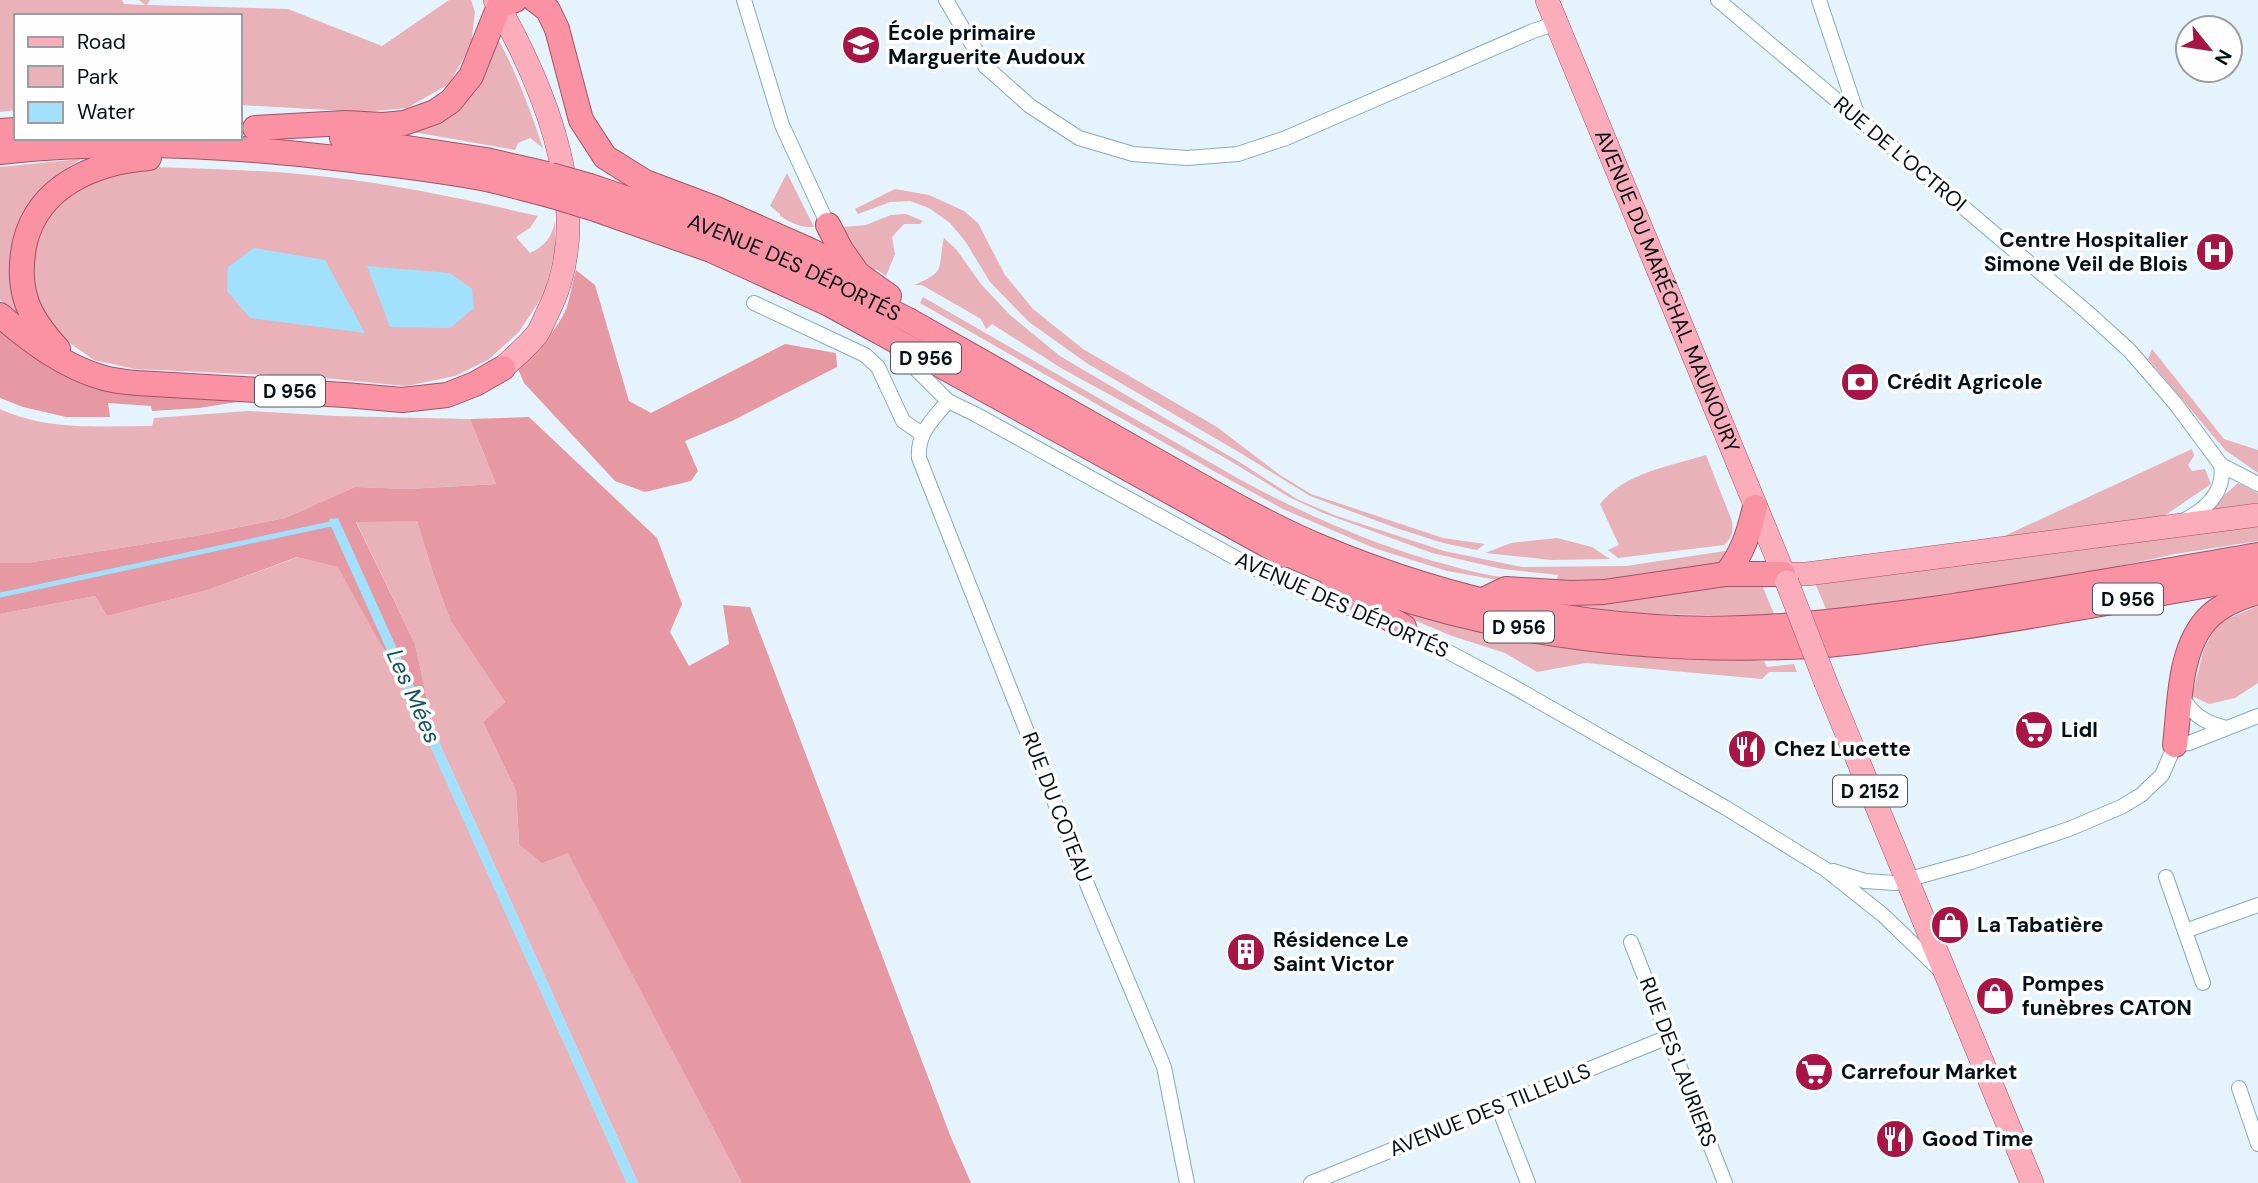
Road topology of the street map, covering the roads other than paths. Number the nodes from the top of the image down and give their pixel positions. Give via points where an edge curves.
1 (535, 0) edge
2 (744, 0) edge
3 (946, 0) edge
4 (1547, 0) edge
5 (1718, 0) edge
6 (1819, 0) edge
7 (503, 2) edge
8 (1557, 23) junction
9 (1859, 119) junction
10 (253, 135) edge
11 (209, 140) edge
12 (228, 140) edge
13 (0, 152) edge
14 (828, 225) junction
15 (807, 249) junction
16 (858, 291) junction
17 (754, 303) dead end
18 (0, 315) edge
19 (885, 316) junction
20 (72, 365) junction
21 (503, 368) joint
22 (948, 401) junction
23 (922, 434) junction
24 (2221, 465) junction
25 (2258, 484) edge
26 (1755, 507) junction
27 (2258, 515) edge
28 (2168, 528) junction
29 (1271, 547) junction
30 (2258, 555) edge
31 (1726, 574) junction
32 (2258, 576) edge
33 (1785, 578) junction
34 (2258, 592) edge
35 (1481, 601) junction
36 (1404, 627) junction
37 (2181, 695) junction
38 (2258, 716) edge
39 (2226, 728) junction
40 (2175, 745) junction
41 (1825, 869) junction
42 (2166, 877) dead end
43 (1908, 881) junction
44 (2258, 905) edge
45 (2185, 930) junction
46 (1631, 942) dead end
47 (1948, 977) junction
48 (2203, 983) dead end
49 (1668, 1037) junction
50 (2239, 1088) dead end
51 (1498, 1106) junction
52 (2258, 1142) edge
53 (1333, 1179) edge
54 (1187, 1183) edge
55 (1311, 1183) edge
56 (1528, 1183) edge
57 (1724, 1183) edge
58 (2032, 1183) edge

1 - 15 highway, D 956 via 548,10 557,29 581,120 605,157 645,182
2 - 14 street via 782,125
3 - 8 street via 985,66 1030,106 1079,138 1133,154 1187,158 1238,154 1286,138
4 - 8 main road, AVENUE DU MARÉCHAL MAUNOURY
5 - 9 street, RUE DE L'OCTROI
6 - 9 street
7 - 10 highway, D 956 via 471,76 452,101 435,112 404,123 345,123
7 - 21 main road, D 956 via 548,111 562,164 568,224 564,267 555,296 537,334
8 - 26 main road, AVENUE DU MARÉCHAL MAUNOURY
9 - 24 street, RUE DE L'OCTROI via 2129,350
10 - 16 highway, AVENUE DES DÉPORTÉS / D 956, bridge via 423,169 552,186 591,197 711,250
11 - 13 highway, D 956
12 - 20 highway, D 956 via 86,173 51,196 37,213 22,253 26,300 35,320
14 - 15 highway via 822,239
14 - 16 highway
15 - 16 highway, D 956
16 - 19 highway, D 956
16 - 19 highway, AVENUE DES DÉPORTÉS / D 956
17 - 23 street via 865,355 878,367 903,421
18 - 20 highway, D 956 via 40,348
19 - 22 street, AVENUE DES DÉPORTÉS via 905,358
19 - 29 highway, AVENUE DES DÉPORTÉS / D 956
19 - 35 highway, AVENUE DES DÉPORTÉS / D 956 via 1321,547
20 - 21 highway, D 956 via 104,378 137,383 402,400 447,395
22 - 23 street
22 - 36 street, AVENUE DES DÉPORTÉS via 1252,568
23 - 54 street, RUE DU COTEAU via 919,458 1164,1067
24 - 25 street, RUE DE L'OCTROI
24 - 28 street via 2220,490 2188,518
26 - 31 highway via 1745,544
26 - 33 main road, AVENUE DU MARÉCHAL MAUNOURY
27 - 28 main road, D 956
28 - 33 main road, D 956
29 - 32 highway, D 956 via 1416,603 1550,633 1689,646 1814,646 1999,622
29 - 36 highway
30 - 35 highway, D 956 via 1841,622 1730,629 1597,622
31 - 33 highway, D 956
31 - 35 highway, D 956 via 1604,592 1506,589
33 - 43 main road, D 2152, bridge
34 - 37 highway via 2237,598 2210,616 2193,639
36 - 41 street, AVENUE DES DÉPORTÉS via 1726,808
37 - 39 street via 2197,716
37 - 40 highway
38 - 39 street
39 - 40 street
40 - 43 street, AVENUE DES DÉPORTÉS via 2153,785 2121,807 2069,829
41 - 43 street, AVENUE DES DÉPORTÉS via 1864,881
41 - 47 street, AVENUE DES DÉPORTÉS via 1883,915
42 - 45 street
43 - 47 main road, D 2152
44 - 45 street
45 - 48 street
46 - 49 street, RUE DES LAURIERS
47 - 58 main road, D 2152
49 - 51 street, AVENUE DES TILLEULS
49 - 57 street, RUE DES LAURIERS
50 - 52 street
51 - 53 street, AVENUE DES TILLEULS
51 - 56 street
53 - 55 street, AVENUE DES TILLEULS

